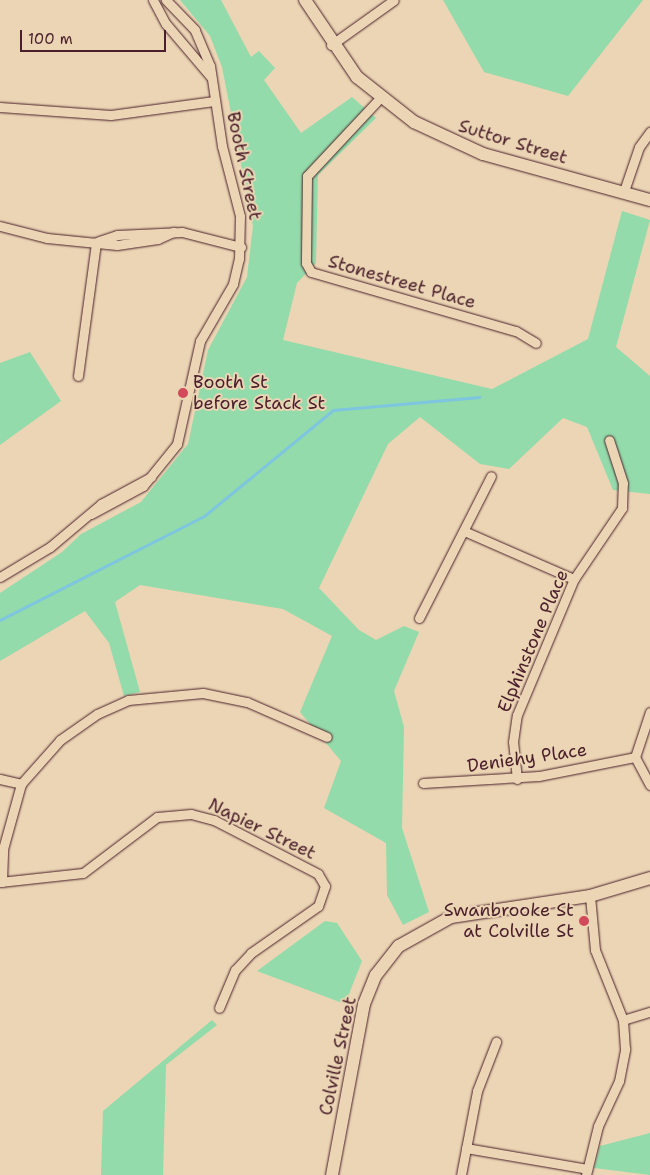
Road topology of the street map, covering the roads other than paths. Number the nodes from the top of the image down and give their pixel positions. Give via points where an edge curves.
1 (153, 0) edge
2 (166, 0) edge
3 (304, 0) edge
4 (394, 0) edge
5 (331, 45) junction
6 (212, 80) junction
7 (380, 98) junction
8 (214, 101) junction
9 (0, 107) edge
10 (650, 132) edge
11 (624, 192) junction
12 (650, 200) edge
13 (0, 226) edge
14 (96, 242) junction
15 (241, 247) junction
16 (536, 343) dead end
17 (78, 376) dead end
18 (609, 440) dead end
19 (491, 476) dead end
20 (464, 531) junction
21 (0, 577) edge
22 (574, 579) junction
23 (420, 618) dead end
24 (650, 712) edge
25 (327, 737) dead end
26 (635, 757) junction
27 (0, 779) edge
28 (517, 779) junction
29 (423, 783) dead end
30 (21, 784) junction
31 (650, 785) edge
32 (650, 878) edge
33 (1, 882) edge
34 (590, 896) junction
35 (219, 1008) dead end
36 (650, 1012) edge
37 (623, 1020) junction
38 (496, 1042) dead end
39 (466, 1148) junction
40 (587, 1172) edge
41 (332, 1175) edge
42 (461, 1175) edge

1 - 6 street via 166,24
2 - 6 street, Booth Street via 198,36
3 - 5 street, Suttor Street
4 - 5 street
5 - 7 street, Suttor Street
6 - 8 street, Booth Street
7 - 11 street, Suttor Street via 414,122 465,147
7 - 16 street, Stonestreet Place via 307,176 306,263 311,272 516,331
8 - 9 street via 111,115
8 - 15 street, Booth Street via 240,216
10 - 11 street via 639,147
11 - 12 street, Suttor Street
13 - 14 street via 48,238
14 - 15 street via 138,243 173,232 192,233
14 - 17 street
15 - 21 street, Booth Street via 233,284 200,341 177,444 136,491 91,514
18 - 22 street, Elphinstone Place via 623,483 622,508
19 - 20 street
20 - 22 street
20 - 23 street
22 - 28 street, Elphinstone Place via 517,715 513,742
24 - 26 street
25 - 30 street via 247,702 203,693 164,694 128,700 97,714 60,740
26 - 28 street, Deniehy Place
26 - 31 street
27 - 30 street
28 - 29 street, Deniehy Place
30 - 33 street via 3,849
32 - 34 street, Colville Street
33 - 35 street, Napier Street via 83,873 158,817 191,814 214,820 318,874 325,886 318,906 251,953 235,970
34 - 37 street via 595,950
34 - 41 street, Colville Street via 451,916 419,931 386,959 364,1004
36 - 37 street
37 - 40 street via 620,1081 598,1126
38 - 39 street via 482,1073
39 - 40 street
39 - 42 street

